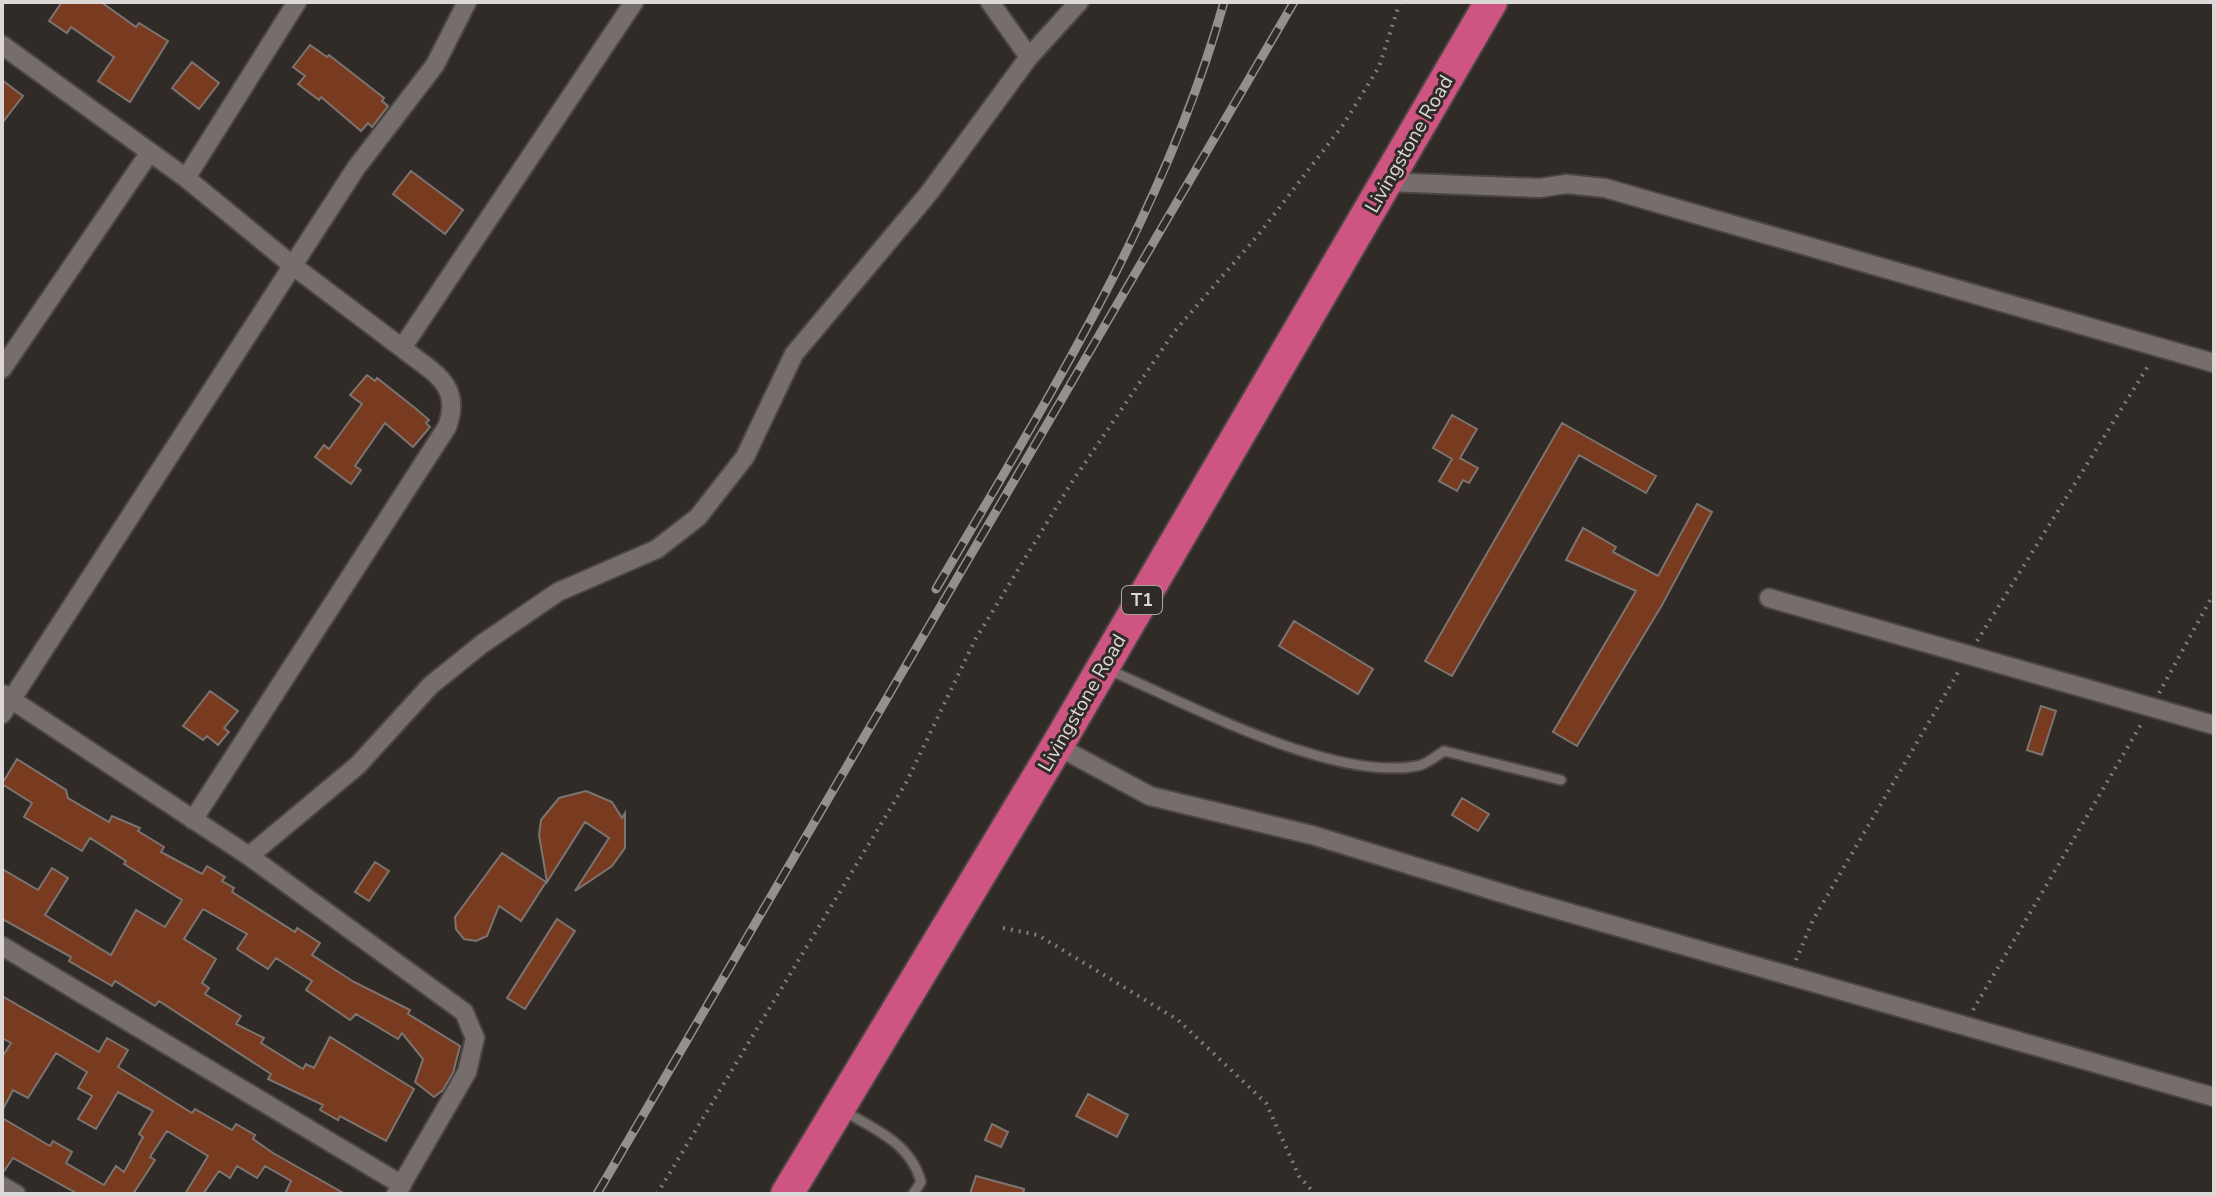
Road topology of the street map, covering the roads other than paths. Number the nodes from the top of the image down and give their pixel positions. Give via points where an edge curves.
1 (297, 2) edge
2 (467, 2) edge
3 (634, 2) edge
4 (990, 2) edge
5 (1079, 2) edge
6 (1491, 2) edge
7 (2, 45) edge
8 (1029, 57) junction
9 (150, 152) junction
10 (186, 178) junction
11 (1387, 182) junction
12 (292, 265) junction
13 (402, 348) junction
14 (2214, 363) edge
15 (2, 369) edge
16 (1769, 598) dead end
17 (1103, 667) junction
18 (5, 702) edge
19 (2214, 725) edge
20 (1057, 746) junction
21 (1561, 780) dead end
22 (193, 820) junction
23 (249, 856) junction
24 (2, 946) edge
25 (2214, 1097) edge
26 (839, 1108) junction
27 (2, 1186) edge
28 (399, 1189) edge
29 (16, 1194) edge
30 (787, 1194) edge
31 (913, 1194) edge

1 - 10 street
2 - 12 street via 435,65 356,168
3 - 13 street
4 - 8 street
5 - 8 street
6 - 11 highway, Livingstone Road / T1
7 - 9 street
8 - 23 street via 929,193 794,354 745,457 698,517 657,549 558,592 482,644 431,685 358,765
9 - 10 street
9 - 15 street
10 - 12 street
11 - 14 street via 1605,188
11 - 17 highway, Livingstone Road / T1
12 - 13 street
12 - 18 street via 179,445
13 - 22 street via 447,387 453,402 447,427
16 - 19 street
17 - 20 highway, Livingstone Road / T1
17 - 21 lane via 1309,755 1407,767 1420,766 1444,751
18 - 22 street
20 - 25 street via 1150,796 1312,835
20 - 26 highway, Livingstone Road / T1
22 - 23 street
23 - 28 street via 453,1001 472,1024 474,1053 467,1072
24 - 28 street
26 - 30 highway, Livingstone Road / T1
26 - 31 lane via 897,1141 917,1168 921,1182
27 - 29 street

